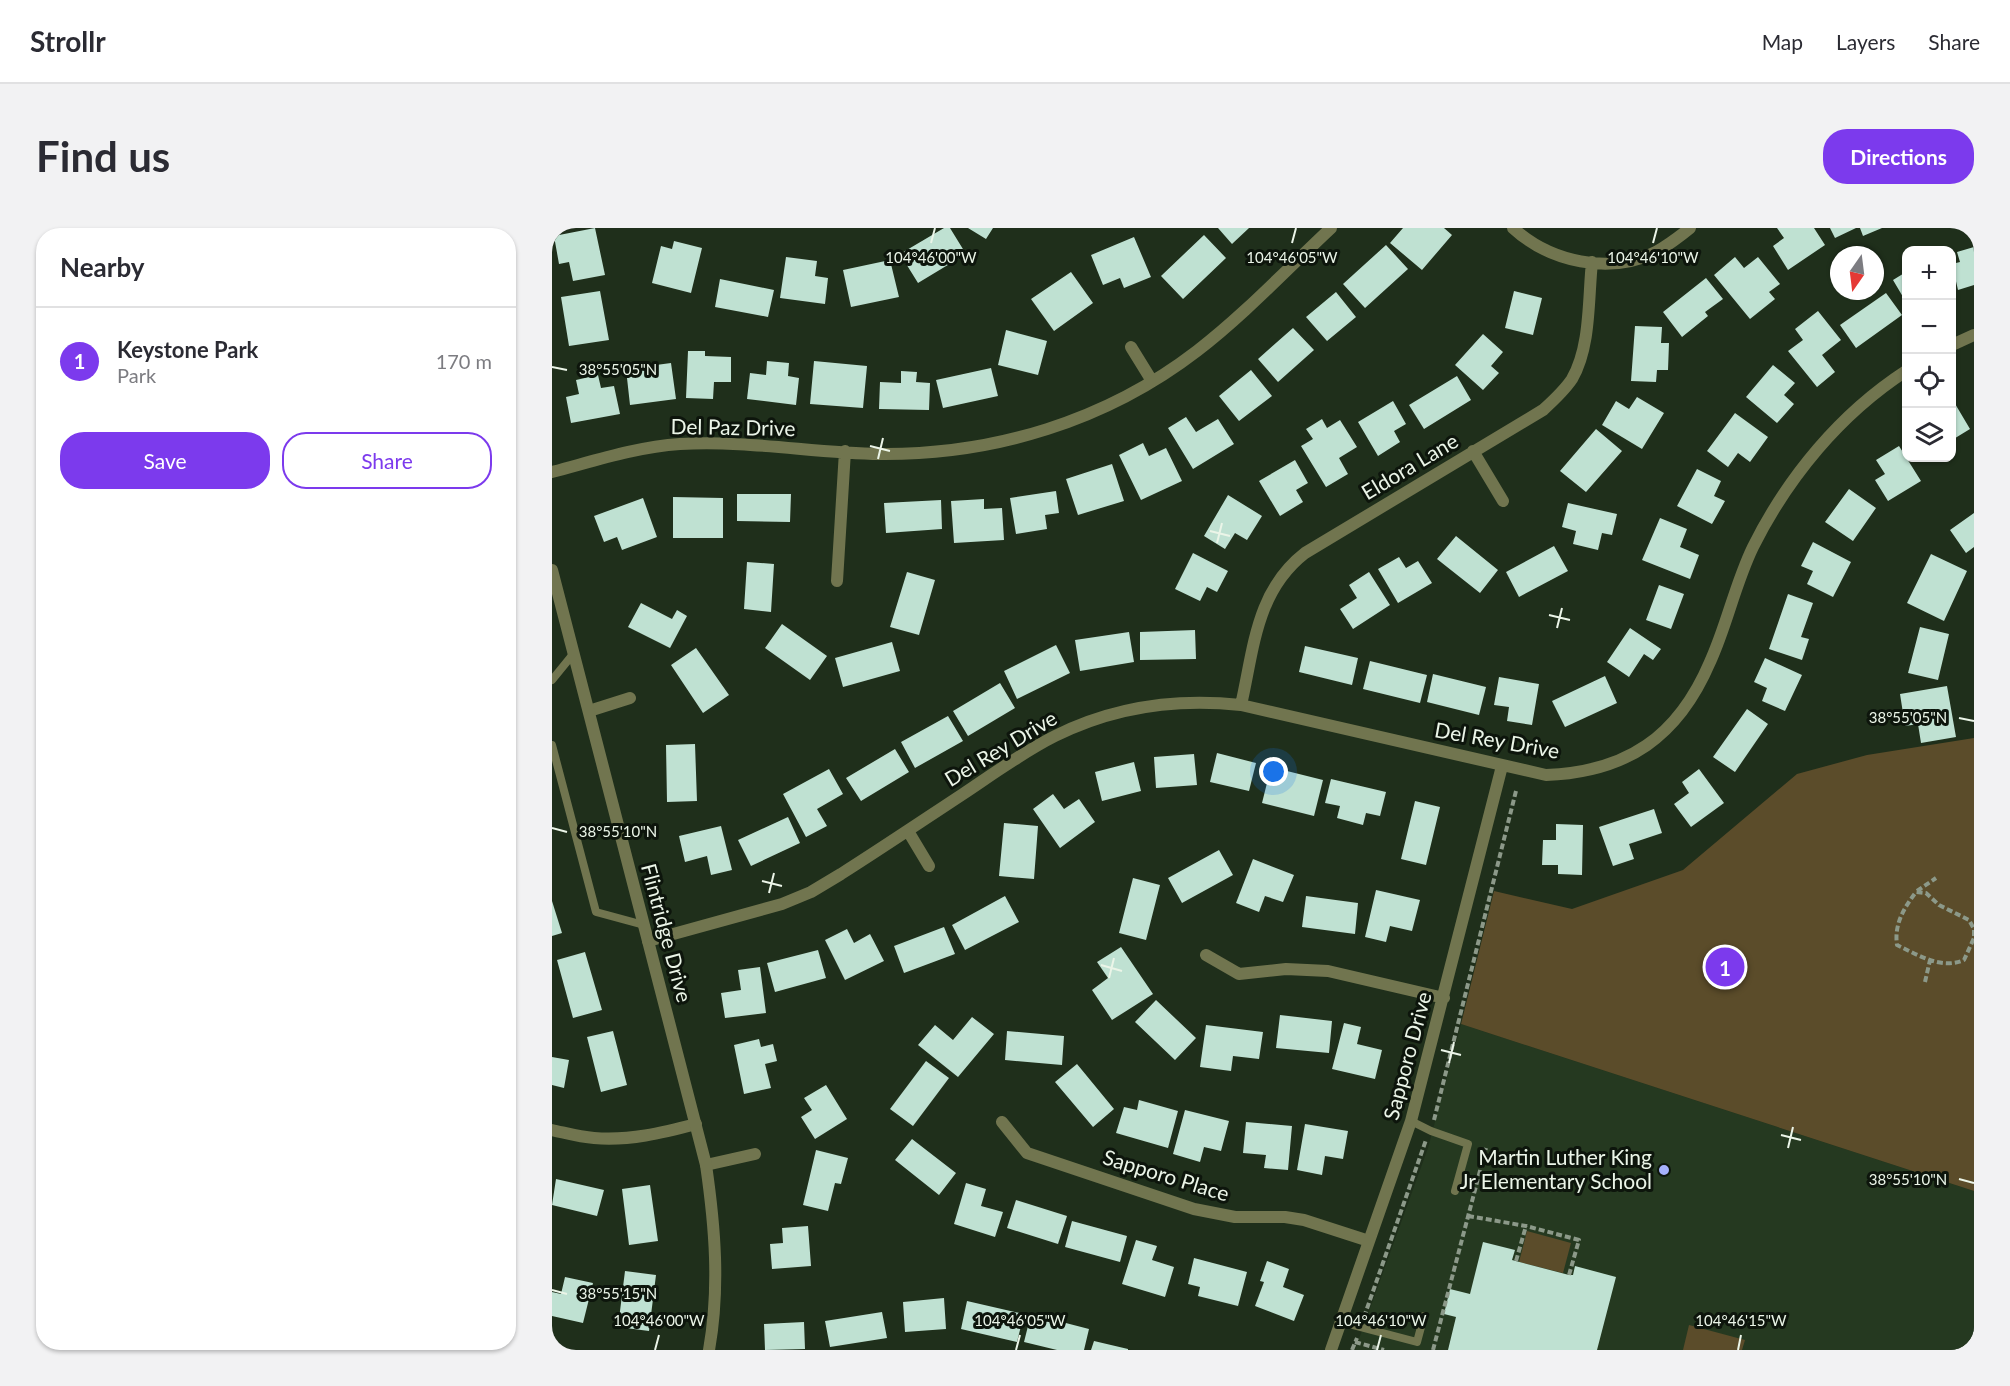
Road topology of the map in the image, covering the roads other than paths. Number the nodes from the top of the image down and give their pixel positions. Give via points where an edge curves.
1 (1331, 228) edge
2 (1513, 228) edge
3 (1690, 228) edge
4 (1592, 262) junction
5 (1974, 335) edge
6 (1956, 343) edge
7 (1131, 348) dead end
8 (1902, 374) edge
9 (1152, 381) junction
10 (845, 451) junction
11 (1473, 451) junction
12 (552, 472) edge
13 (1503, 501) dead end
14 (552, 570) edge
15 (837, 581) dead end
16 (574, 653) junction
17 (552, 681) edge
18 (630, 698) dead end
19 (1241, 705) junction
20 (589, 711) junction
21 (552, 745) edge
22 (1502, 766) junction
23 (908, 831) junction
24 (929, 866) dead end
25 (644, 925) junction
26 (648, 941) junction
27 (1206, 956) dead end
28 (1444, 998) junction
29 (1411, 1121) junction
30 (1002, 1122) dead end
31 (696, 1124) junction
32 (552, 1130) edge
33 (755, 1154) dead end
34 (706, 1165) junction
35 (1455, 1191) dead end
36 (1369, 1241) junction
37 (1424, 1316) dead end
38 (1341, 1322) junction
39 (709, 1350) edge
40 (1331, 1350) edge

1 - 9 street, Del Paz Drive via 1217,335
2 - 4 street via 1548,253
3 - 4 street via 1644,256 1612,263
4 - 11 street, Eldora Lane via 1585,335 1573,377 1543,410
5 - 6 street
7 - 9 street
8 - 22 street, Del Rey Drive via 1836,429 1787,488 1753,548 1703,678 1672,725 1625,758 1600,768 1546,774
9 - 10 street, Del Paz Drive via 1091,414 1022,437 948,451
10 - 12 street, Del Paz Drive via 681,444 627,452
10 - 15 street
11 - 13 street
11 - 19 street, Eldora Lane via 1289,566 1268,597 1260,618
14 - 16 street, Flintridge Drive
16 - 17 lane
16 - 20 street, Flintridge Drive
18 - 20 street
19 - 22 street, Del Rey Drive
19 - 23 street, Del Rey Drive via 1175,702 1082,724 1022,755
20 - 25 street, Flintridge Drive
21 - 25 lane via 596,912
22 - 28 street, Sapporo Drive
23 - 24 street
23 - 26 street, Del Rey Drive via 811,892 755,913
25 - 26 street, Flintridge Drive
26 - 31 street, Flintridge Drive
27 - 28 street via 1239,974 1286,969 1328,971
28 - 29 street, Sapporo Drive
29 - 35 lane via 1468,1144
29 - 36 street, Sapporo Drive
30 - 36 street, Sapporo Place via 1027,1152 1194,1209 1235,1217 1304,1220
31 - 32 street via 623,1139 591,1138
31 - 34 street, Flintridge Drive
33 - 34 street
34 - 39 street, Flintridge Drive via 716,1281
36 - 38 street, Sapporo Drive
37 - 38 lane via 1417,1342
38 - 40 street, Sapporo Drive

